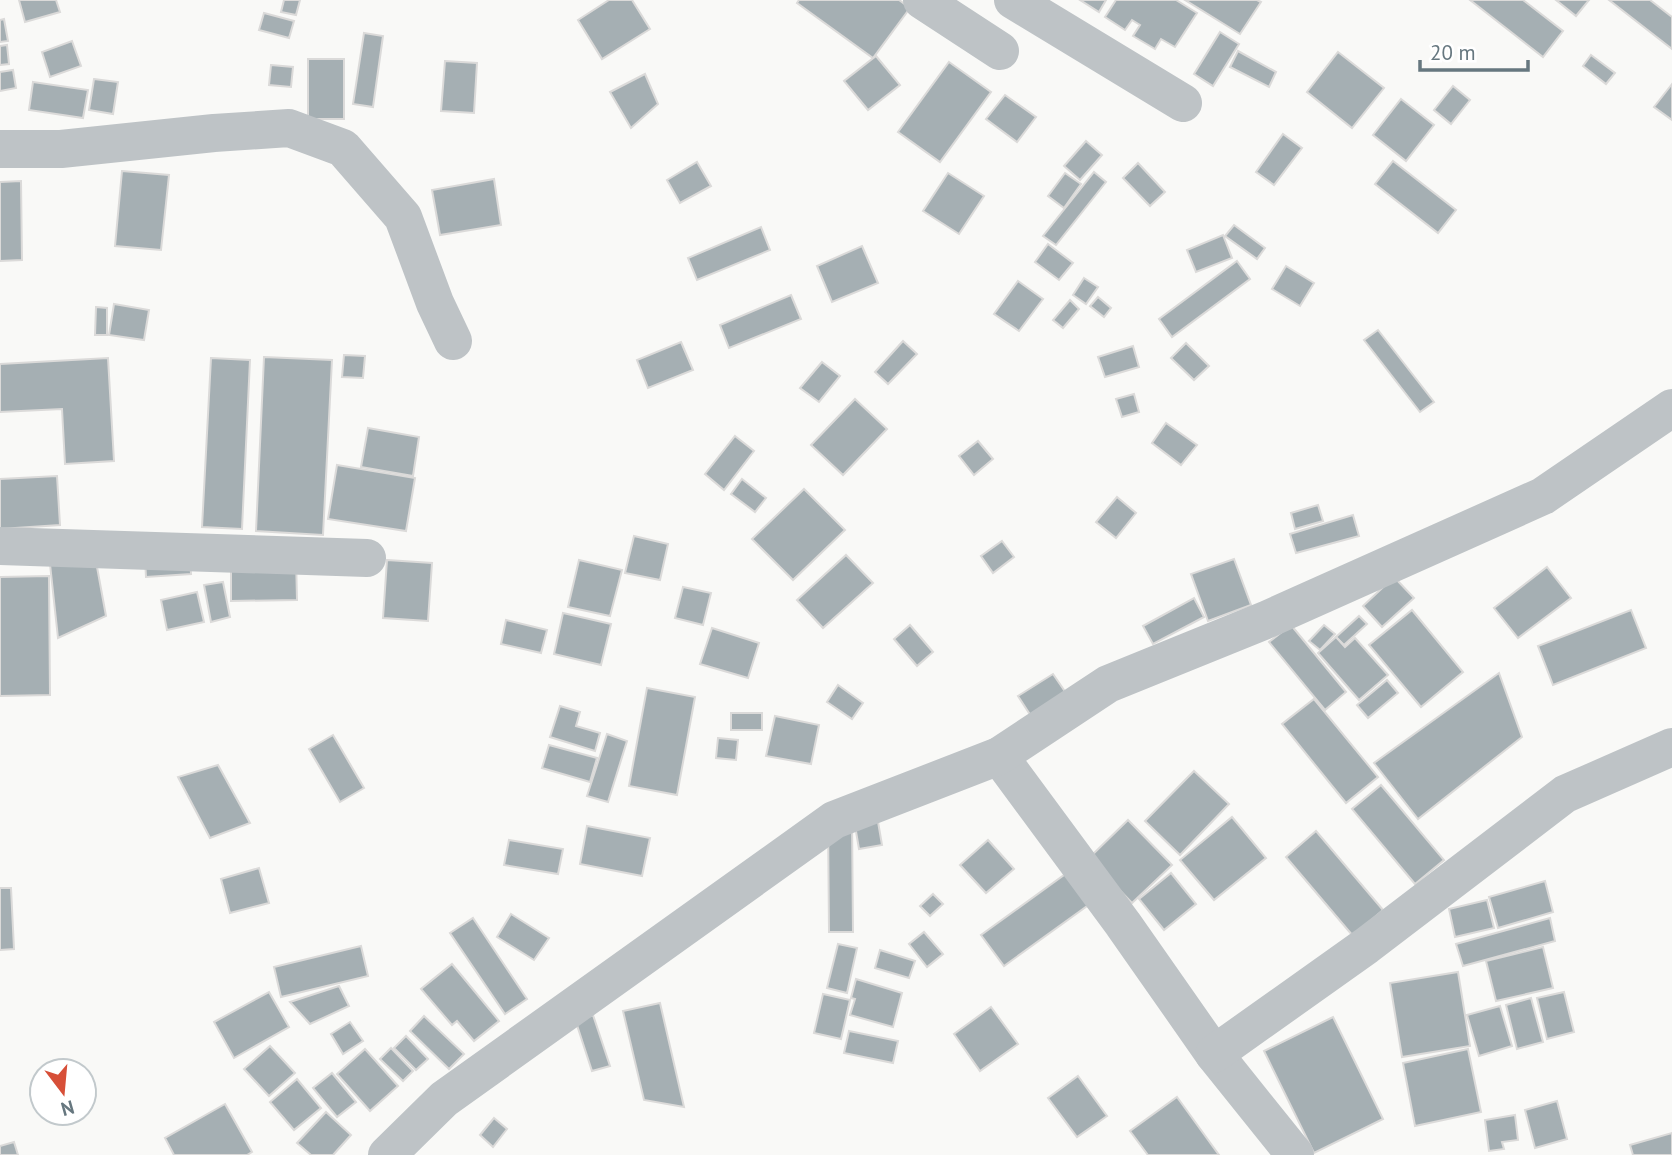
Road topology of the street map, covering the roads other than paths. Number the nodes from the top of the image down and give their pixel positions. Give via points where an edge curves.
1 (922, 0) edge
2 (1013, 0) edge
3 (1000, 51) dead end
4 (1183, 103) dead end
5 (0, 149) edge
6 (453, 341) dead end
7 (1672, 408) edge
8 (0, 546) edge
9 (367, 558) dead end
10 (1672, 747) edge
11 (999, 756) junction
12 (1214, 1054) junction
13 (387, 1155) edge
14 (1295, 1155) edge

1 - 3 street
2 - 4 street
5 - 6 street via 61,149 289,128 343,148 403,217
7 - 11 street via 1543,496 1268,619 1108,684
8 - 9 street
10 - 12 street via 1565,794 1366,946
11 - 12 street
11 - 13 street via 834,820 444,1099
12 - 14 street

